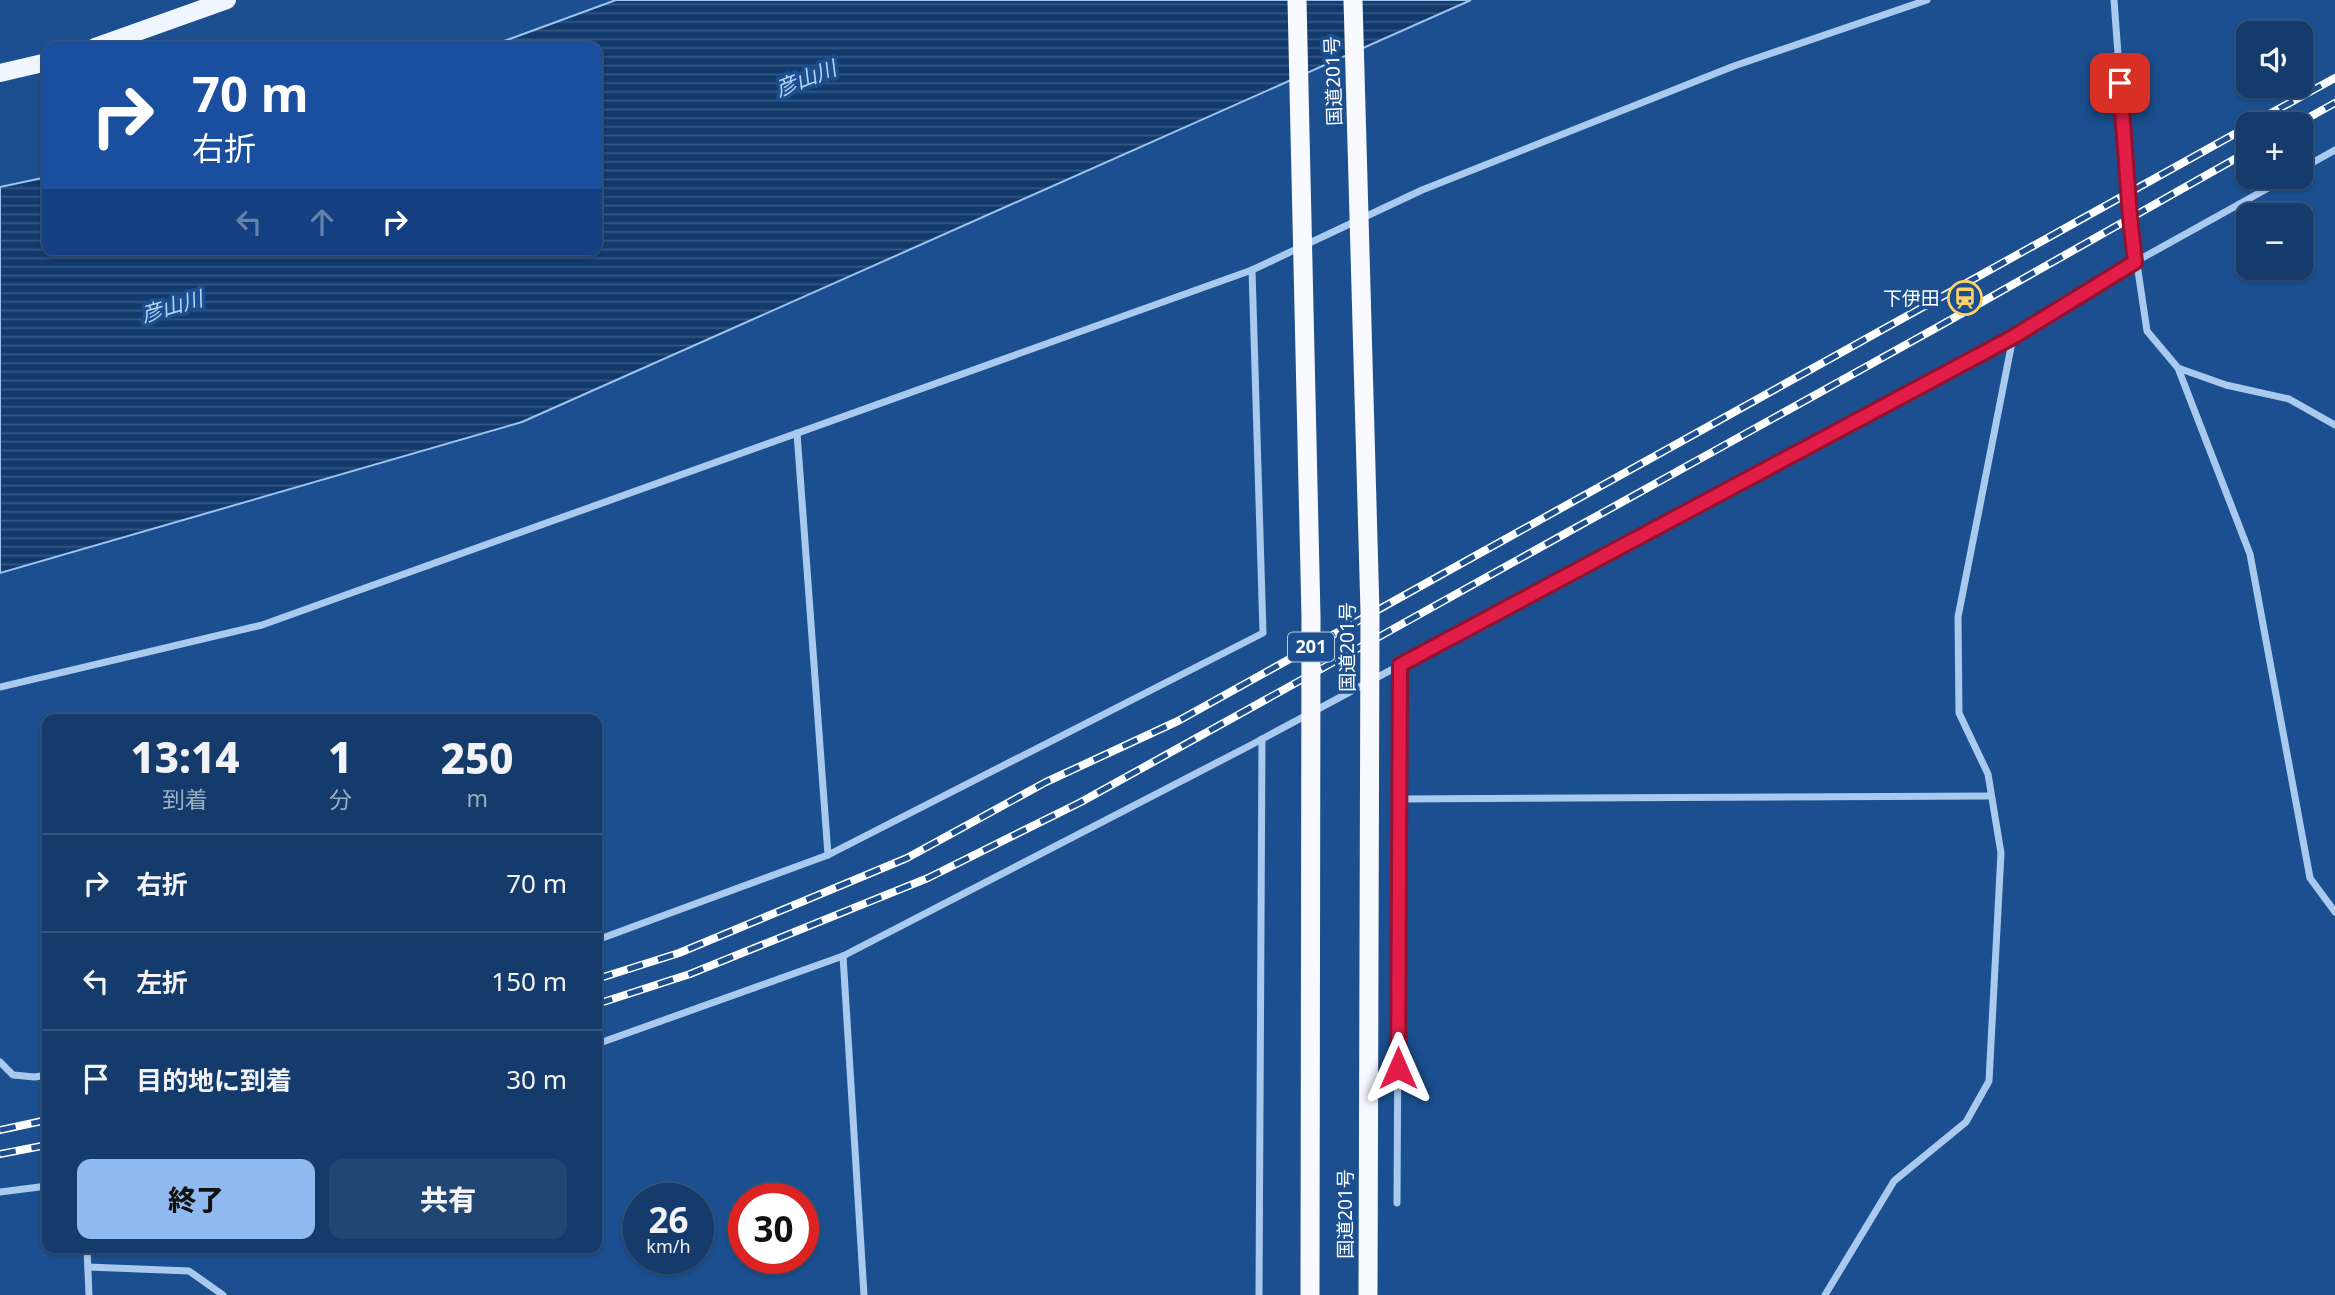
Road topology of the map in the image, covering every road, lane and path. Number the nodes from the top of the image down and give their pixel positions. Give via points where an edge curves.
1 (227, 0) edge
2 (1297, 0) edge
3 (1353, 0) edge
4 (1927, 0) edge
5 (2114, 0) edge
6 (109, 42) edge
7 (42, 63) edge
8 (0, 73) edge
9 (2335, 150) edge
10 (2313, 162) edge
11 (2266, 189) edge
12 (2135, 262) junction
13 (1252, 270) junction
14 (2013, 337) junction
15 (2178, 368) junction
16 (2335, 425) edge
17 (797, 433) junction
18 (1400, 665) junction
19 (0, 687) edge
20 (1262, 739) junction
21 (1992, 796) junction
22 (1400, 799) junction
23 (828, 855) junction
24 (2335, 912) edge
25 (602, 938) edge
26 (843, 956) junction
27 (602, 1042) edge
28 (0, 1062) edge
29 (42, 1076) edge
30 (42, 1187) edge
31 (0, 1192) edge
32 (1397, 1203) dead end
33 (87, 1253) edge
34 (88, 1267) junction
35 (89, 1295) edge
36 (223, 1295) edge
37 (864, 1295) edge
38 (1259, 1295) edge
39 (1310, 1295) edge
40 (1368, 1295) edge
41 (1825, 1295) edge

1 - 6 main road
2 - 39 highway, 国道201号 / 201, bridge via 1311,617
3 - 40 highway, 国道201号, bridge via 1370,612
4 - 13 street via 1734,66 1435,185
5 - 12 street
7 - 8 main road
9 - 10 street
11 - 12 street
12 - 14 street
12 - 15 street via 2147,331
13 - 17 street
13 - 23 street via 1263,633
14 - 18 street
14 - 21 street via 1958,617 1959,713 1988,774
15 - 16 street via 2288,399
15 - 24 street via 2250,554 2310,878
17 - 19 street via 262,625
17 - 23 street
18 - 20 street
18 - 22 street
20 - 26 street
20 - 38 street
21 - 22 street
21 - 41 street via 2001,853 1990,1081 1966,1122 1894,1181
22 - 32 street
23 - 25 street
26 - 27 street
26 - 37 street
28 - 29 street via 13,1076
30 - 31 street
33 - 34 street
34 - 35 street
34 - 36 street via 189,1271

